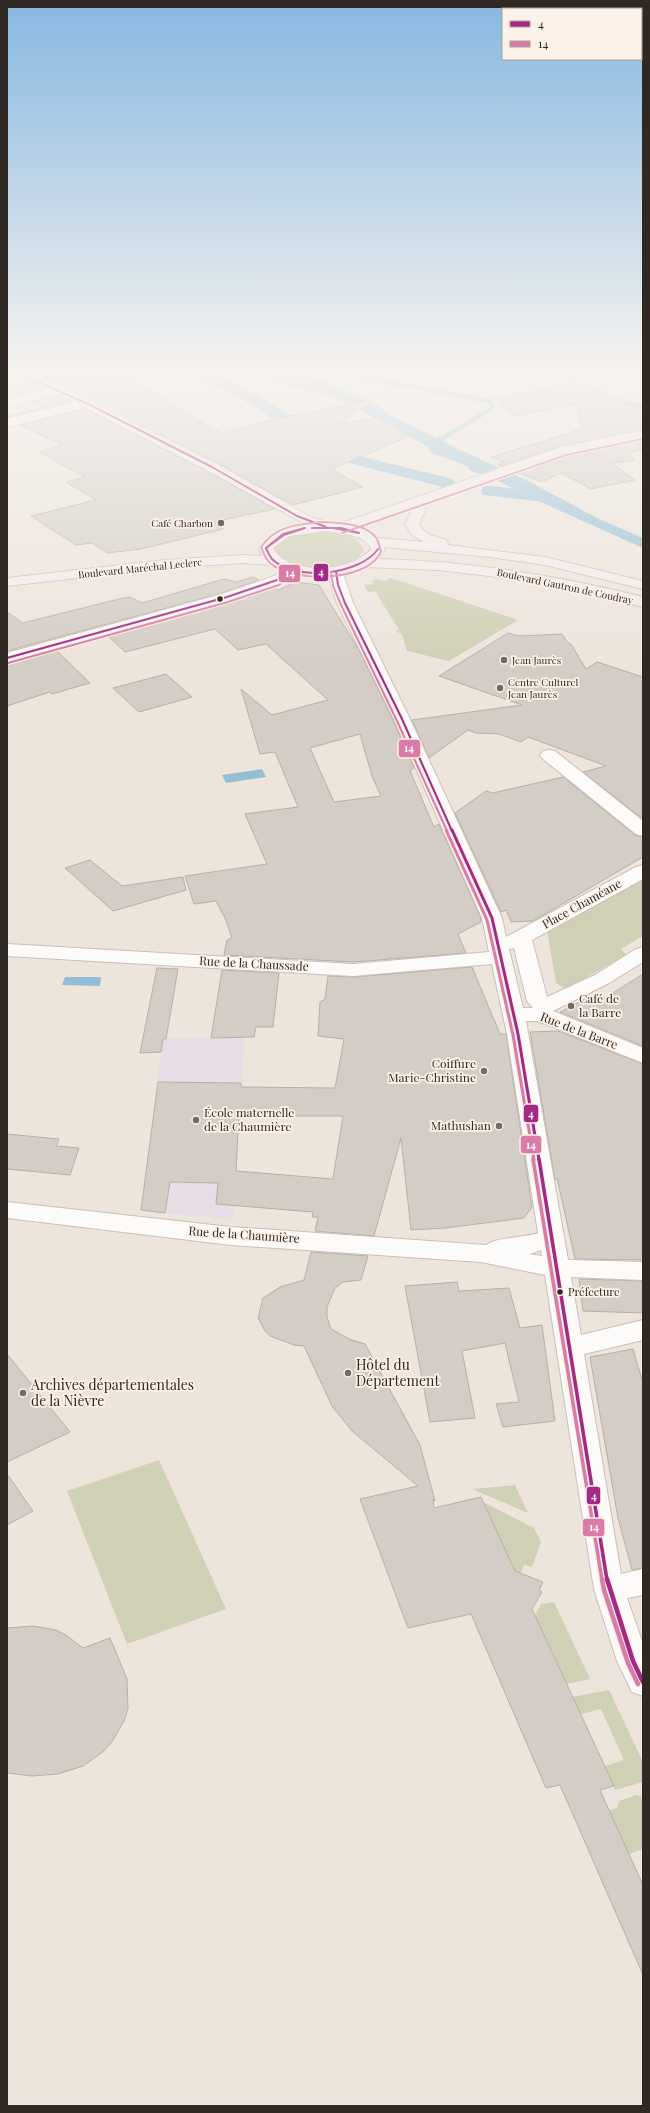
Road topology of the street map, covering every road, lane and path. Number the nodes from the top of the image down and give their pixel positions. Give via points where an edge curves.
1 (211, 467) edge
2 (519, 467) edge
3 (445, 492) junction
4 (260, 494) junction
5 (419, 508) junction
6 (333, 528) junction
7 (287, 532) junction
8 (373, 540) junction
9 (270, 541) junction
10 (490, 553) junction
11 (273, 561) junction
12 (368, 563) junction
13 (295, 570) junction
14 (336, 571) junction
15 (7, 574) edge
16 (7, 582) edge
17 (643, 585) edge
18 (643, 602) edge
19 (7, 658) edge
20 (549, 755) dead end
21 (643, 830) edge
22 (643, 871) edge
23 (521, 938) junction
24 (7, 950) edge
25 (499, 950) junction
26 (643, 953) edge
27 (543, 1010) junction
28 (513, 1015) junction
29 (643, 1056) edge
30 (7, 1210) edge
31 (550, 1238) junction
32 (481, 1253) junction
33 (555, 1268) junction
34 (643, 1271) edge
35 (643, 1330) edge
36 (569, 1348) junction
37 (643, 1582) edge
38 (609, 1589) junction
39 (643, 1682) edge

1 - 4 main road
2 - 3 main road
3 - 5 main road
3 - 6 main road
4 - 6 main road, Boulevard Gautron de Coudray via 298,516
4 - 7 main road via 285,519
5 - 8 main road via 382,528
5 - 10 main road via 412,524 414,531 420,535 430,541
6 - 7 main road
6 - 8 main road, Boulevard Gautron de Coudray via 362,534
7 - 9 main road
8 - 10 main road, Boulevard Gautron de Coudray
8 - 12 main road via 378,549 376,556
9 - 11 main road via 266,548 267,555
9 - 15 main road, Boulevard Maréchal Leclerc
10 - 17 main road, Boulevard Gautron de Coudray via 545,562
11 - 13 main road, Boulevard Maréchal Leclerc
11 - 16 main road, Boulevard Maréchal Leclerc via 243,559 165,564
12 - 14 main road, Boulevard Gautron de Coudray
12 - 18 main road, Boulevard Gautron de Coudray via 478,569 538,578
13 - 14 main road, Boulevard Gautron de Coudray
13 - 19 street via 277,580 227,597
14 - 25 street via 340,592 402,719 492,918
20 - 21 street
22 - 23 street, Place Chaméane
23 - 25 street, Place Chaméane
23 - 27 street via 538,1001
24 - 25 street, Rue de la Chaussade via 353,970
25 - 28 street
26 - 27 street via 602,979
27 - 28 street, Rue de la Barre
27 - 29 street, Rue de la Barre
28 - 31 street
30 - 32 street, Rue de la Chaumière via 231,1236
31 - 32 street, Rue de la Chaumière via 530,1245
31 - 33 street
32 - 33 street, Rue de la Chaumière
33 - 34 street, Rue de la Chaumière
33 - 36 street
35 - 36 street
36 - 38 street
37 - 38 street
38 - 39 street via 633,1661

